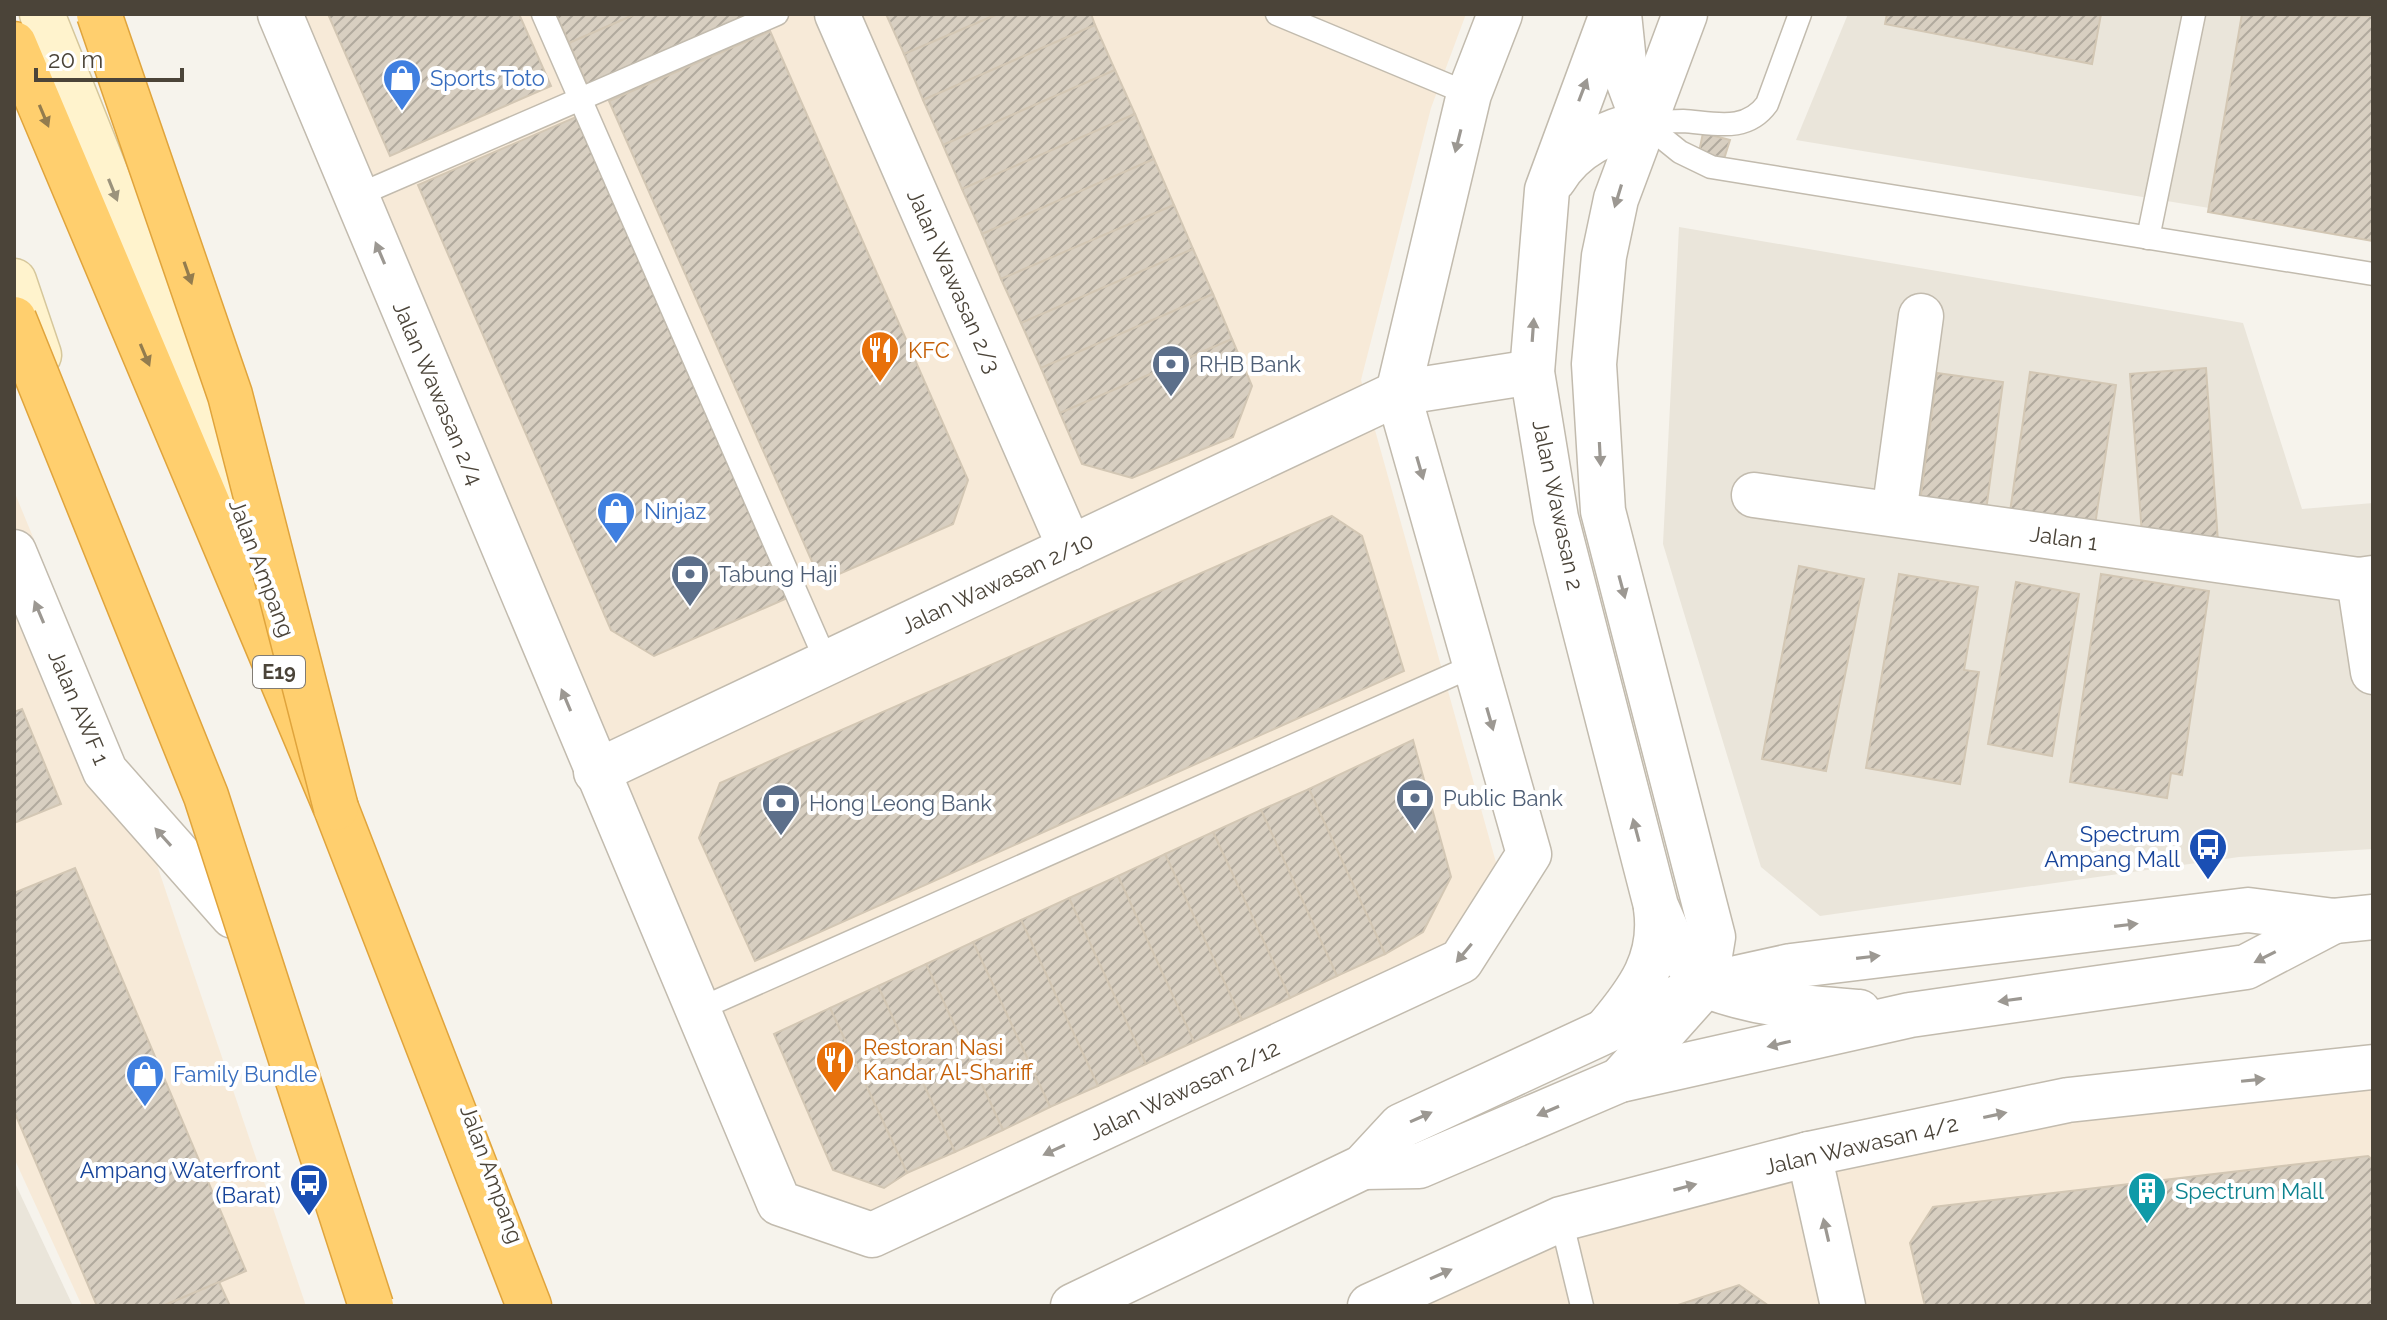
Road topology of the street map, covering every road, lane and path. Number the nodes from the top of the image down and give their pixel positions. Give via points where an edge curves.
1 (42, 14) edge
2 (99, 14) edge
3 (280, 14) edge
4 (543, 14) edge
5 (777, 14) edge
6 (837, 14) edge
7 (1277, 14) edge
8 (1500, 14) edge
9 (1612, 14) edge
10 (1619, 14) edge
11 (1685, 14) edge
12 (1800, 14) edge
13 (2194, 14) edge
14 (14, 44) edge
15 (1469, 94) junction
16 (580, 99) junction
17 (1644, 123) junction
18 (1547, 190) junction
19 (356, 196) junction
20 (2148, 238) junction
21 (2373, 274) edge
22 (14, 281) edge
23 (1921, 316) dead end
24 (14, 319) edge
25 (1532, 372) junction
26 (1398, 393) junction
27 (1754, 495) dead end
28 (1894, 514) junction
29 (1070, 548) junction
30 (14, 552) edge
31 (2366, 579) edge
32 (827, 663) junction
33 (1475, 665) junction
34 (2373, 672) edge
35 (596, 772) junction
36 (336, 808) junction
37 (1656, 906) junction
38 (1706, 908) junction
39 (233, 916) junction
40 (2354, 919) edge
41 (1791, 966) junction
42 (1705, 985) junction
43 (697, 1010) junction
44 (1910, 1015) junction
45 (1604, 1034) junction
46 (2373, 1067) edge
47 (1620, 1080) junction
48 (1809, 1154) junction
49 (1363, 1167) junction
50 (1561, 1219) junction
51 (371, 1306) edge
52 (387, 1306) edge
53 (529, 1306) edge
54 (541, 1306) edge
55 (1073, 1306) edge
56 (1370, 1306) edge
57 (1582, 1306) edge
58 (1843, 1306) edge

1 -> 54 main road, Jalan Ampang via 183,362
2 -> 36 highway, bridge via 230,395
3 - 19 street, Jalan Wawasan 2/4
4 - 16 lane
5 - 16 lane
6 - 29 street, Jalan Wawasan 2/3
7 - 15 lane
8 - 15 street
18 -> 9 street, Jalan Wawasan 2
10 - 17 street via 1625,72
11 - 17 street, Jalan Wawasan 2
12 - 17 lane via 1759,115 1723,127
13 - 20 lane
14 -> 36 highway, E19, bridge
15 -> 26 street
16 - 19 lane
16 - 32 lane
17 - 18 street via 1620,128 1579,150
17 - 20 lane via 1680,152 1711,167
17 -> 38 street, Jalan Wawasan 2 via 1616,199 1604,256 1594,364 1603,511
25 -> 18 street, Jalan Wawasan 2
35 -> 19 street, Jalan Wawasan 2/4
20 - 21 lane
22 - 39 main road
23 - 28 street
24 - 51 highway, bridge via 206,796
25 - 26 street, Jalan Wawasan 2/10
37 -> 25 street, Jalan Wawasan 2 via 1556,518
26 - 29 street, Jalan Wawasan 2/10
26 -> 33 street, Jalan Wawasan 2/12
27 - 28 street, Jalan 1
28 - 31 street, Jalan 1
29 - 32 street, Jalan Wawasan 2/10
39 -> 30 street, Jalan AWF 1 via 105,771
31 - 34 street
32 - 35 street, Jalan Wawasan 2/10
33 - 43 lane
33 -> 43 street, Jalan Wawasan 2/12 via 1529,854 1461,961 872,1235 779,1203
35 - 43 street, Jalan Wawasan 2/12
36 - 53 highway, E19
37 - 42 street, Jalan Wawasan 2 via 1673,945
37 - 45 street via 1657,948 1649,972
38 - 41 street via 1731,935
38 - 42 street, Jalan Wawasan 2 via 1713,937
39 - 52 main road
41 -> 40 street via 2248,910
40 -> 44 street via 2246,967
41 - 42 street
42 - 44 street via 1783,1007
42 - 45 street
42 - 47 street
44 -> 47 street
49 -> 45 street via 1401,1126
48 -> 46 street, Jalan Wawasan 4/2 via 2068,1100
47 -> 49 street via 1419,1166
50 -> 48 street, Jalan Wawasan 4/2
58 -> 48 street
49 - 55 street
56 -> 50 street, Jalan Wawasan 4/2
50 - 57 lane

